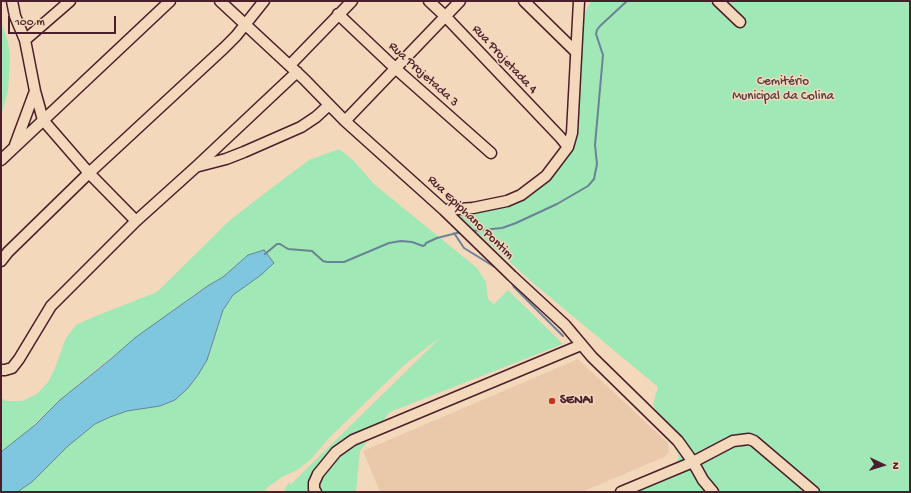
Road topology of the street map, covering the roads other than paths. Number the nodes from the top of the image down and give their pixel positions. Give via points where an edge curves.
1 (12, 1) edge
2 (70, 1) edge
3 (170, 1) edge
4 (220, 1) edge
5 (264, 1) edge
6 (352, 1) edge
7 (429, 1) edge
8 (460, 1) edge
9 (524, 1) edge
10 (579, 1) edge
11 (718, 1) edge
12 (338, 14) junction
13 (445, 16) junction
14 (740, 22) dead end
15 (245, 24) junction
16 (25, 40) junction
17 (576, 52) junction
18 (395, 68) junction
19 (293, 69) junction
20 (35, 91) junction
21 (329, 105) junction
22 (43, 120) junction
23 (345, 122) junction
24 (230, 135) junction
25 (568, 147) junction
26 (14, 148) junction
27 (491, 153) dead end
28 (239, 154) junction
29 (1, 160) edge
30 (197, 166) junction
31 (89, 173) junction
32 (444, 210) junction
33 (136, 221) junction
34 (1, 261) edge
35 (581, 345) junction
36 (1, 370) edge
37 (693, 462) junction
38 (316, 492) edge
39 (621, 492) edge
40 (713, 492) edge
41 (814, 492) edge

1 - 16 street
2 - 16 street
3 - 22 street
4 - 15 street, Rua Epiphano Pontim
5 - 15 street
6 - 12 street
7 - 13 street, Rua Projetada 4
8 - 13 street
9 - 17 street
10 - 17 street
11 - 14 street
12 - 18 street, Rua Projetada 3
12 - 19 street
13 - 18 street
13 - 25 street, Rua Projetada 4
15 - 19 street, Rua Epiphano Pontim
15 - 31 street via 224,48
16 - 20 street
17 - 25 street via 572,133
18 - 23 street
18 - 27 street, Rua Projetada 3
19 - 21 street, Rua Epiphano Pontim
19 - 24 street
20 - 22 street
20 - 26 street
21 - 23 street, Rua Epiphano Pontim
21 - 28 street via 302,127
22 - 26 street
22 - 31 street
23 - 32 street, Rua Epiphano Pontim
24 - 28 street via 232,146
24 - 30 street
25 - 32 street via 546,176 521,195 507,201 473,208
26 - 29 street
28 - 30 street
30 - 33 street
31 - 33 street
31 - 34 street
32 - 35 street, Rua Epiphano Pontim via 565,325
33 - 36 street via 51,306 12,368
35 - 37 street, Rua Epiphano Pontim via 678,442
35 - 38 street via 353,440 336,452 318,474 314,483
37 - 39 street
37 - 40 street, Rua Epiphano Pontim via 702,480
37 - 41 street via 733,441 748,439 754,441

